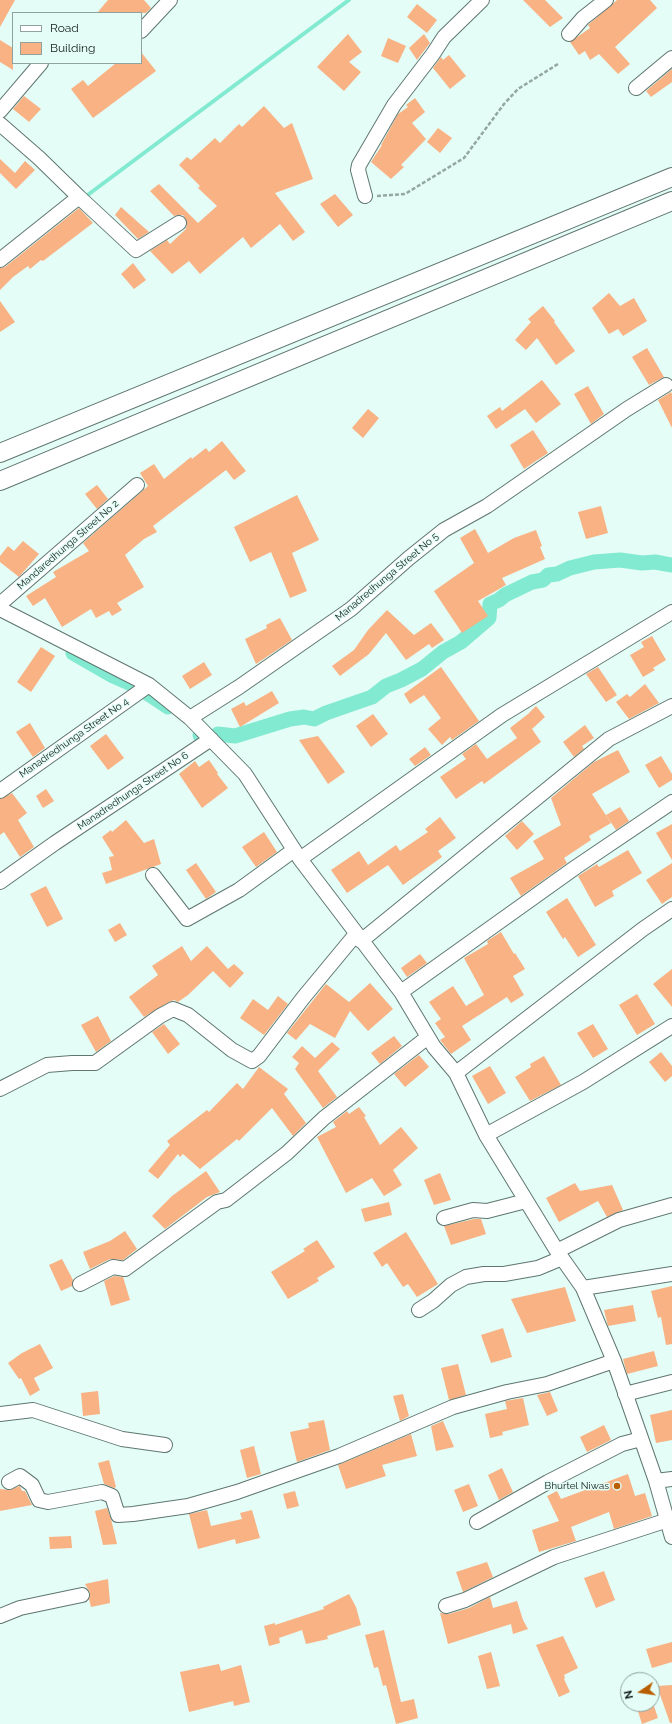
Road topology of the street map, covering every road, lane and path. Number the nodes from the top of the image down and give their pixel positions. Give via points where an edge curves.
1 (170, 0) edge
2 (482, 0) edge
3 (606, 0) edge
4 (142, 30) edge
5 (569, 34) dead end
6 (672, 58) edge
7 (40, 64) edge
8 (558, 64) dead end
9 (636, 88) dead end
10 (0, 111) edge
11 (0, 124) edge
12 (672, 176) edge
13 (365, 196) joint
14 (79, 197) junction
15 (672, 201) edge
16 (179, 223) dead end
17 (0, 260) edge
18 (666, 385) dead end
19 (0, 453) edge
20 (0, 481) edge
21 (137, 485) dead end
22 (0, 604) edge
23 (0, 609) edge
24 (672, 612) edge
25 (149, 685) junction
26 (672, 706) edge
27 (190, 718) junction
28 (211, 739) junction
29 (0, 791) edge
30 (672, 802) edge
31 (297, 855) junction
32 (153, 875) dead end
33 (0, 882) edge
34 (672, 909) edge
35 (358, 938) junction
36 (400, 992) junction
37 (672, 1026) edge
38 (428, 1037) junction
39 (456, 1073) junction
40 (0, 1089) edge
41 (486, 1135) junction
42 (526, 1201) junction
43 (672, 1205) edge
44 (444, 1218) dead end
45 (559, 1255) junction
46 (672, 1274) edge
47 (80, 1284) dead end
48 (583, 1288) junction
49 (419, 1310) dead end
50 (614, 1361) junction
51 (672, 1382) edge
52 (625, 1394) junction
53 (0, 1414) edge
54 (641, 1439) junction
55 (165, 1446) dead end
56 (672, 1479) edge
57 (656, 1481) junction
58 (9, 1482) dead end
59 (668, 1520) junction
60 (477, 1522) dead end
61 (672, 1537) edge
62 (82, 1595) dead end
63 (446, 1606) dead end
64 (0, 1616) edge

1 - 4 street
2 - 13 street via 444,37 394,105 359,165 359,176
3 - 5 street
6 - 9 street
7 - 10 street
8 - 13 path via 518,88 464,158 405,194
11 - 14 street via 40,158
12 - 19 street
14 - 16 street via 136,250
14 - 17 street
15 - 20 street
18 - 27 street, Manadredhunga Street No 5 via 487,506 444,530 351,608 239,687
21 - 22 street, Mandaredhunga Street No 2
23 - 25 street
24 - 31 street via 502,715
25 - 27 street
25 - 29 street, Manadredhunga Street No 4
26 - 35 street via 609,739
27 - 28 street
28 - 31 street via 245,774
28 - 33 street, Manadredhunga Street No 6
30 - 36 street
31 - 32 street via 187,919
31 - 35 street
34 - 39 street
35 - 36 street
35 - 40 street via 304,998 259,1056 252,1061 232,1050 188,1015 173,1009 95,1064 47,1065
36 - 38 street
37 - 41 street via 583,1082
38 - 39 street
38 - 47 street via 324,1118 287,1153 232,1195 217,1202 125,1269 113,1267
39 - 41 street
41 - 42 street
42 - 44 street via 487,1212 473,1210
42 - 45 street
43 - 45 street via 619,1220
45 - 48 street
45 - 49 street via 538,1268 466,1277 451,1285
46 - 48 street
48 - 50 street
50 - 52 street
50 - 58 street via 547,1384 453,1407 339,1456 237,1492 188,1506 118,1515 112,1496 102,1492 48,1502 39,1500 32,1485 20,1476
51 - 52 street
52 - 54 street
53 - 55 street via 33,1410 122,1439
54 - 57 street
54 - 60 street via 622,1444
56 - 57 street
57 - 59 street
59 - 61 street
59 - 63 street via 554,1557 465,1600
62 - 64 street via 20,1608

